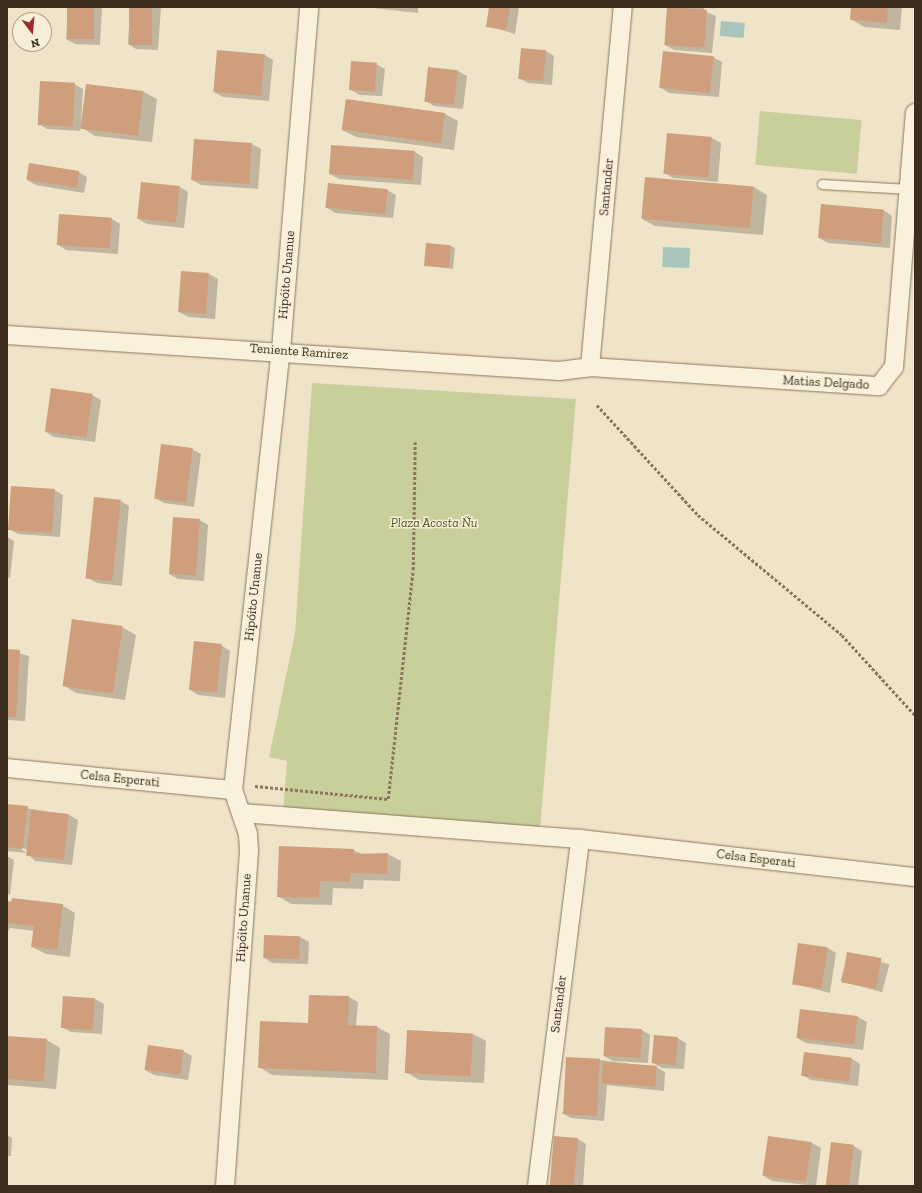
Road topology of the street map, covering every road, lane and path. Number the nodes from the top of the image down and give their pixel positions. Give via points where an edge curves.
1 (309, 7) edge
2 (622, 7) edge
3 (915, 113) edge
4 (822, 184) dead end
5 (909, 189) junction
6 (7, 335) edge
7 (281, 350) junction
8 (590, 367) junction
9 (597, 405) dead end
10 (415, 442) dead end
11 (915, 715) edge
12 (7, 768) edge
13 (255, 786) dead end
14 (233, 790) junction
15 (241, 813) junction
16 (588, 840) junction
17 (915, 878) edge
18 (225, 1186) edge
19 (537, 1186) edge

1 - 7 street, Hipóito Unanue
2 - 8 street, Santander
3 - 5 street, Matias Delgado
4 - 5 lane
5 - 8 street, Matias Delgado via 894,367 879,386
6 - 7 street, Teniente Ramirez
7 - 8 street, Teniente Ramirez via 559,371
7 - 14 street, Hipóito Unanue
9 - 11 path via 698,515 842,635
10 - 13 path via 413,570 388,799
12 - 14 street, Celsa Esperati
14 - 15 street, Hipóito Unanue
15 - 16 street, Celsa Esperati
15 - 18 street, Hipóito Unanue via 249,850
16 - 17 street, Celsa Esperati
16 - 19 street, Santander

